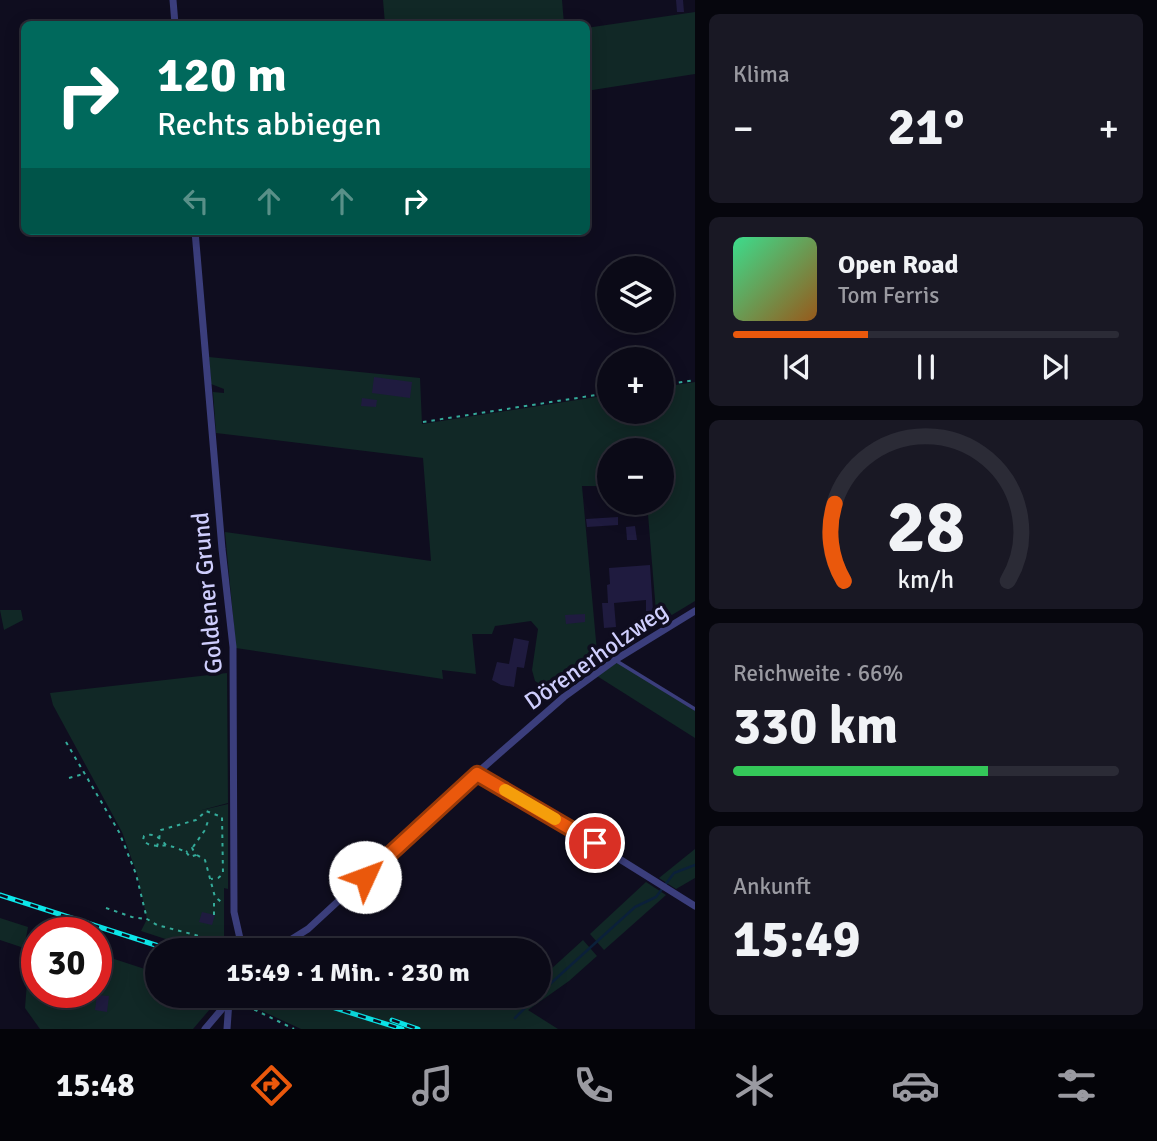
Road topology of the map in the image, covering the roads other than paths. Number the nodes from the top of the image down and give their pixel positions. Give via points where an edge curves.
1 (173, 0) edge
2 (175, 21) edge
3 (195, 235) edge
4 (695, 611) edge
5 (615, 660) junction
6 (695, 709) edge
7 (477, 774) junction
8 (224, 904) road end
9 (234, 906) junction
10 (695, 906) edge
11 (240, 938) edge
12 (295, 938) edge
13 (223, 1008) edge
14 (230, 1008) edge
15 (205, 1029) edge
16 (227, 1029) edge

1 - 2 street
3 - 9 street, Goldener Grund via 233,647
4 - 5 street, Dörenerholzweg
5 - 6 lane
5 - 7 street, Dörenerholzweg via 564,697
7 - 10 street
7 - 12 street, Dörenerholzweg
8 - 9 lane
9 - 11 street, Goldener Grund
13 - 15 street
14 - 16 street

